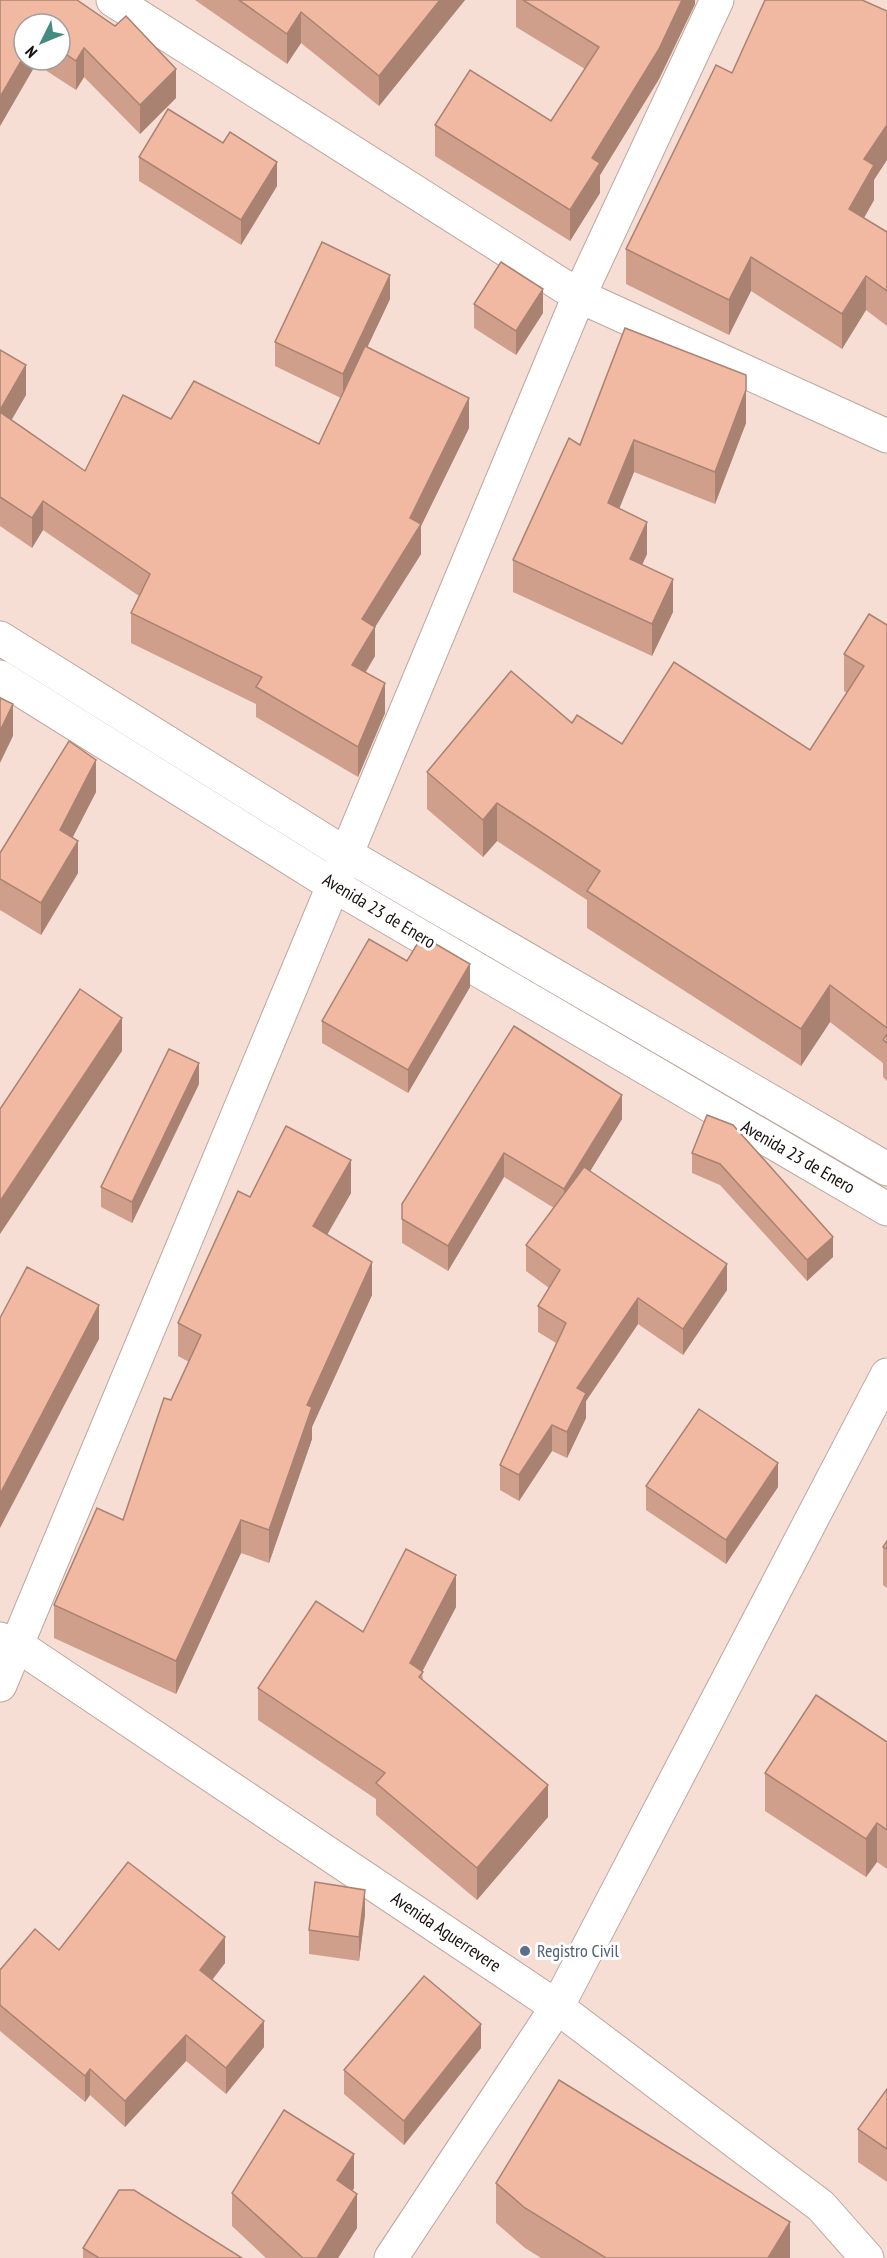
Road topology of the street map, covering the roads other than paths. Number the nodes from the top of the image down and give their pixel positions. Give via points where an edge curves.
1 (113, 0) edge
2 (717, 0) edge
3 (579, 296) junction
4 (887, 436) edge
5 (0, 638) edge
6 (0, 676) edge
7 (346, 854) junction
8 (333, 885) junction
9 (887, 1169) edge
10 (887, 1209) edge
11 (887, 1375) edge
12 (8, 1642) edge
13 (0, 1685) edge
14 (557, 2007) junction
15 (391, 2258) edge
16 (867, 2258) edge

1 - 3 street
2 - 3 street
3 - 4 street
3 - 7 street
5 - 7 street, Avenida 23 de Enero
6 - 8 street, Avenida 23 de Enero
7 - 8 street
7 - 9 street, Avenida 23 de Enero
8 - 10 street, Avenida 23 de Enero
8 - 12 street
11 - 14 street
12 - 13 street
12 - 14 street, Avenida Aguerrevere
14 - 15 street
14 - 16 street, Avenida Aguerrevere via 821,2206

